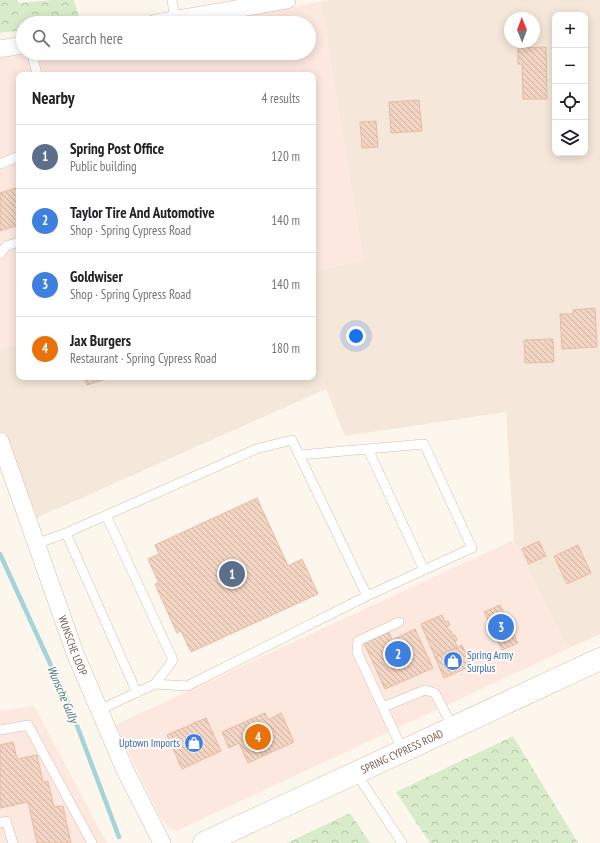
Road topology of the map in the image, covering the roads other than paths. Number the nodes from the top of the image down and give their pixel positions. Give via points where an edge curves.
1 (172, 0) edge
2 (287, 0) edge
3 (174, 16) edge
4 (197, 16) edge
5 (16, 46) edge
6 (0, 49) edge
7 (34, 60) edge
8 (36, 72) edge
9 (16, 157) edge
10 (0, 164) edge
11 (16, 243) edge
12 (0, 254) edge
13 (0, 441) edge
14 (368, 449) junction
15 (299, 455) junction
16 (106, 515) junction
17 (66, 533) junction
18 (36, 544) junction
19 (424, 570) junction
20 (367, 596) junction
21 (399, 622) dead end
22 (600, 659) edge
23 (156, 684) junction
24 (137, 692) junction
25 (384, 707) junction
26 (99, 710) junction
27 (453, 728) junction
28 (0, 730) edge
29 (403, 751) junction
30 (356, 773) junction
31 (0, 823) edge
32 (14, 843) edge
33 (92, 843) edge
34 (162, 843) edge
35 (204, 843) edge
36 (402, 843) edge

1 - 3 lane
2 - 4 street
5 - 6 street
7 - 8 lane
9 - 10 lane
11 - 12 lane via 6,246
13 - 18 street, WUNSCHE LOOP
14 - 15 lane
14 - 19 lane
14 - 19 lane via 424,444 472,548
15 - 16 lane via 292,440 256,449
15 - 20 lane
16 - 17 lane
16 - 23 lane via 173,660
17 - 18 lane
17 - 24 lane
18 - 26 street, WUNSCHE LOOP via 75,653
19 - 20 lane
20 - 23 lane via 187,686
21 - 25 lane via 358,641 357,652
22 - 27 main road, SPRING CYPRESS ROAD
23 - 24 lane
24 - 26 lane
25 - 27 lane via 425,690 435,693
25 - 29 lane
26 - 34 street, WUNSCHE LOOP via 125,770
27 - 29 main road, SPRING CYPRESS ROAD
28 - 33 lane via 28,725
29 - 30 main road, SPRING CYPRESS ROAD
30 - 35 main road, SPRING CYPRESS ROAD
30 - 36 lane
31 - 32 lane via 6,821

